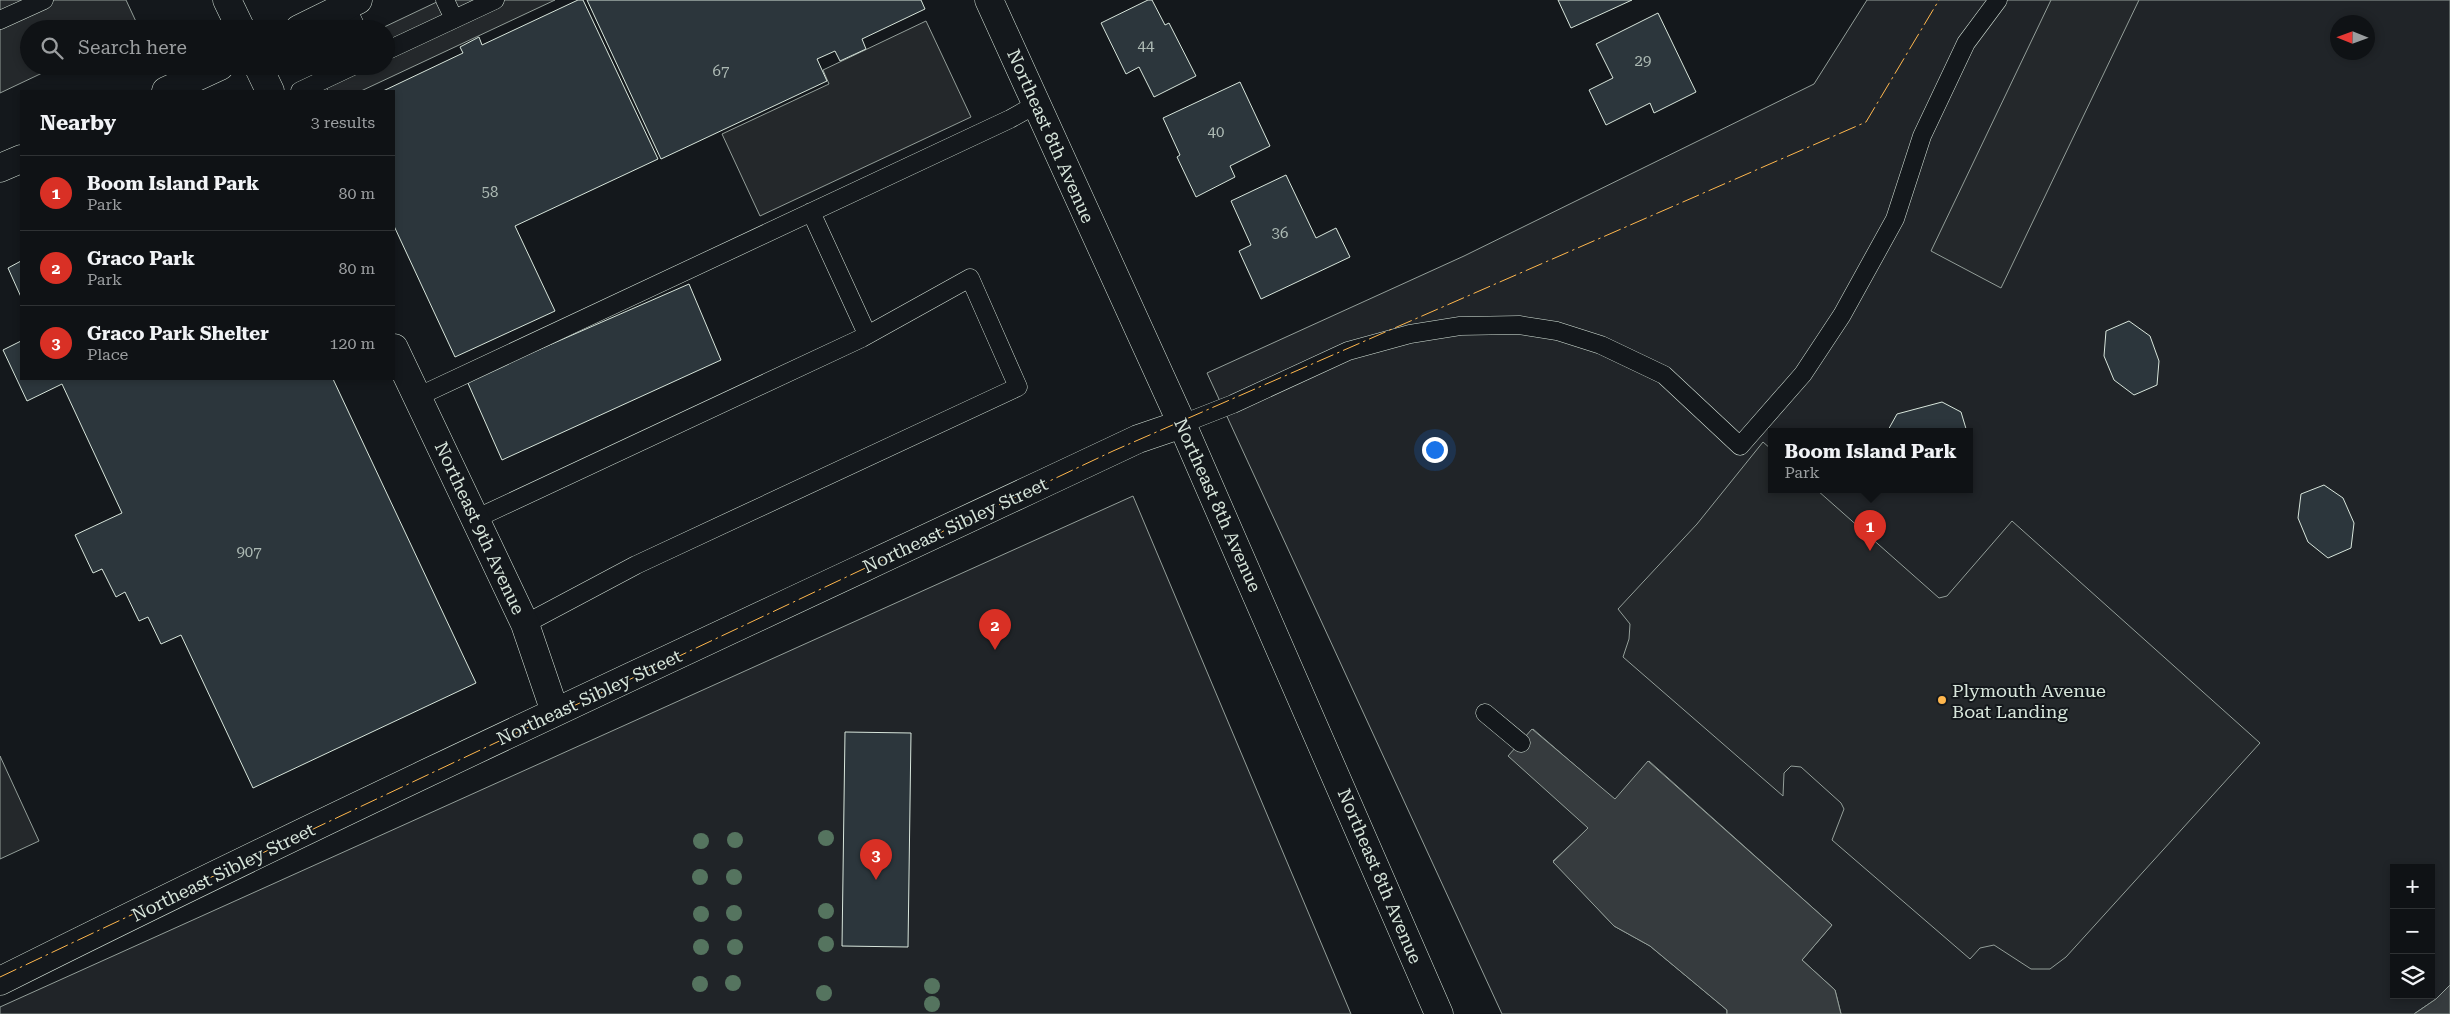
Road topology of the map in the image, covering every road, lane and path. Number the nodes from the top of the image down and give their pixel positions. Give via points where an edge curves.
1 (44, 0) edge
2 (228, 0) edge
3 (445, 0) edge
4 (494, 0) edge
5 (989, 0) edge
6 (1998, 0) edge
7 (353, 12) edge
8 (454, 19) junction
9 (0, 20) edge
10 (237, 20) edge
11 (328, 20) edge
12 (395, 47) edge
13 (201, 75) edge
14 (262, 75) edge
15 (334, 75) edge
16 (168, 90) edge
17 (270, 90) edge
18 (302, 90) edge
19 (1037, 104) junction
20 (20, 159) edge
21 (0, 168) edge
22 (811, 212) junction
23 (867, 334) junction
24 (395, 350) edge
25 (417, 397) junction
26 (1182, 424) junction
27 (475, 519) junction
28 (525, 624) junction
29 (555, 712) junction
30 (1485, 713) dead end
31 (1521, 743) dead end
32 (0, 981) edge
33 (1439, 1014) edge

1 - 9 lane
2 - 10 street
3 - 8 lane
4 - 8 lane
5 - 19 street, Northeast 8th Avenue
6 - 26 lane via 1966,44 1922,136 1894,219 1842,315 1803,374 1740,446 1664,376 1601,345 1557,331 1518,325 1452,327 1410,334 1357,349
7 - 11 street
8 - 12 lane
13 - 16 street
14 - 17 street
15 - 18 lane
19 - 22 lane
19 - 26 street, Northeast 8th Avenue
20 - 21 street
22 - 23 lane
22 - 25 lane
23 - 27 lane
23 - 28 lane via 970,278 1018,387 636,565
24 - 25 street, Northeast 9th Avenue
25 - 27 street, Northeast 9th Avenue
26 - 29 street, Northeast Sibley Street via 1129,444
26 - 33 street, Northeast 8th Avenue
27 - 28 street, Northeast 9th Avenue
28 - 29 street, Northeast 9th Avenue
29 - 32 street, Northeast Sibley Street
30 - 31 lane

